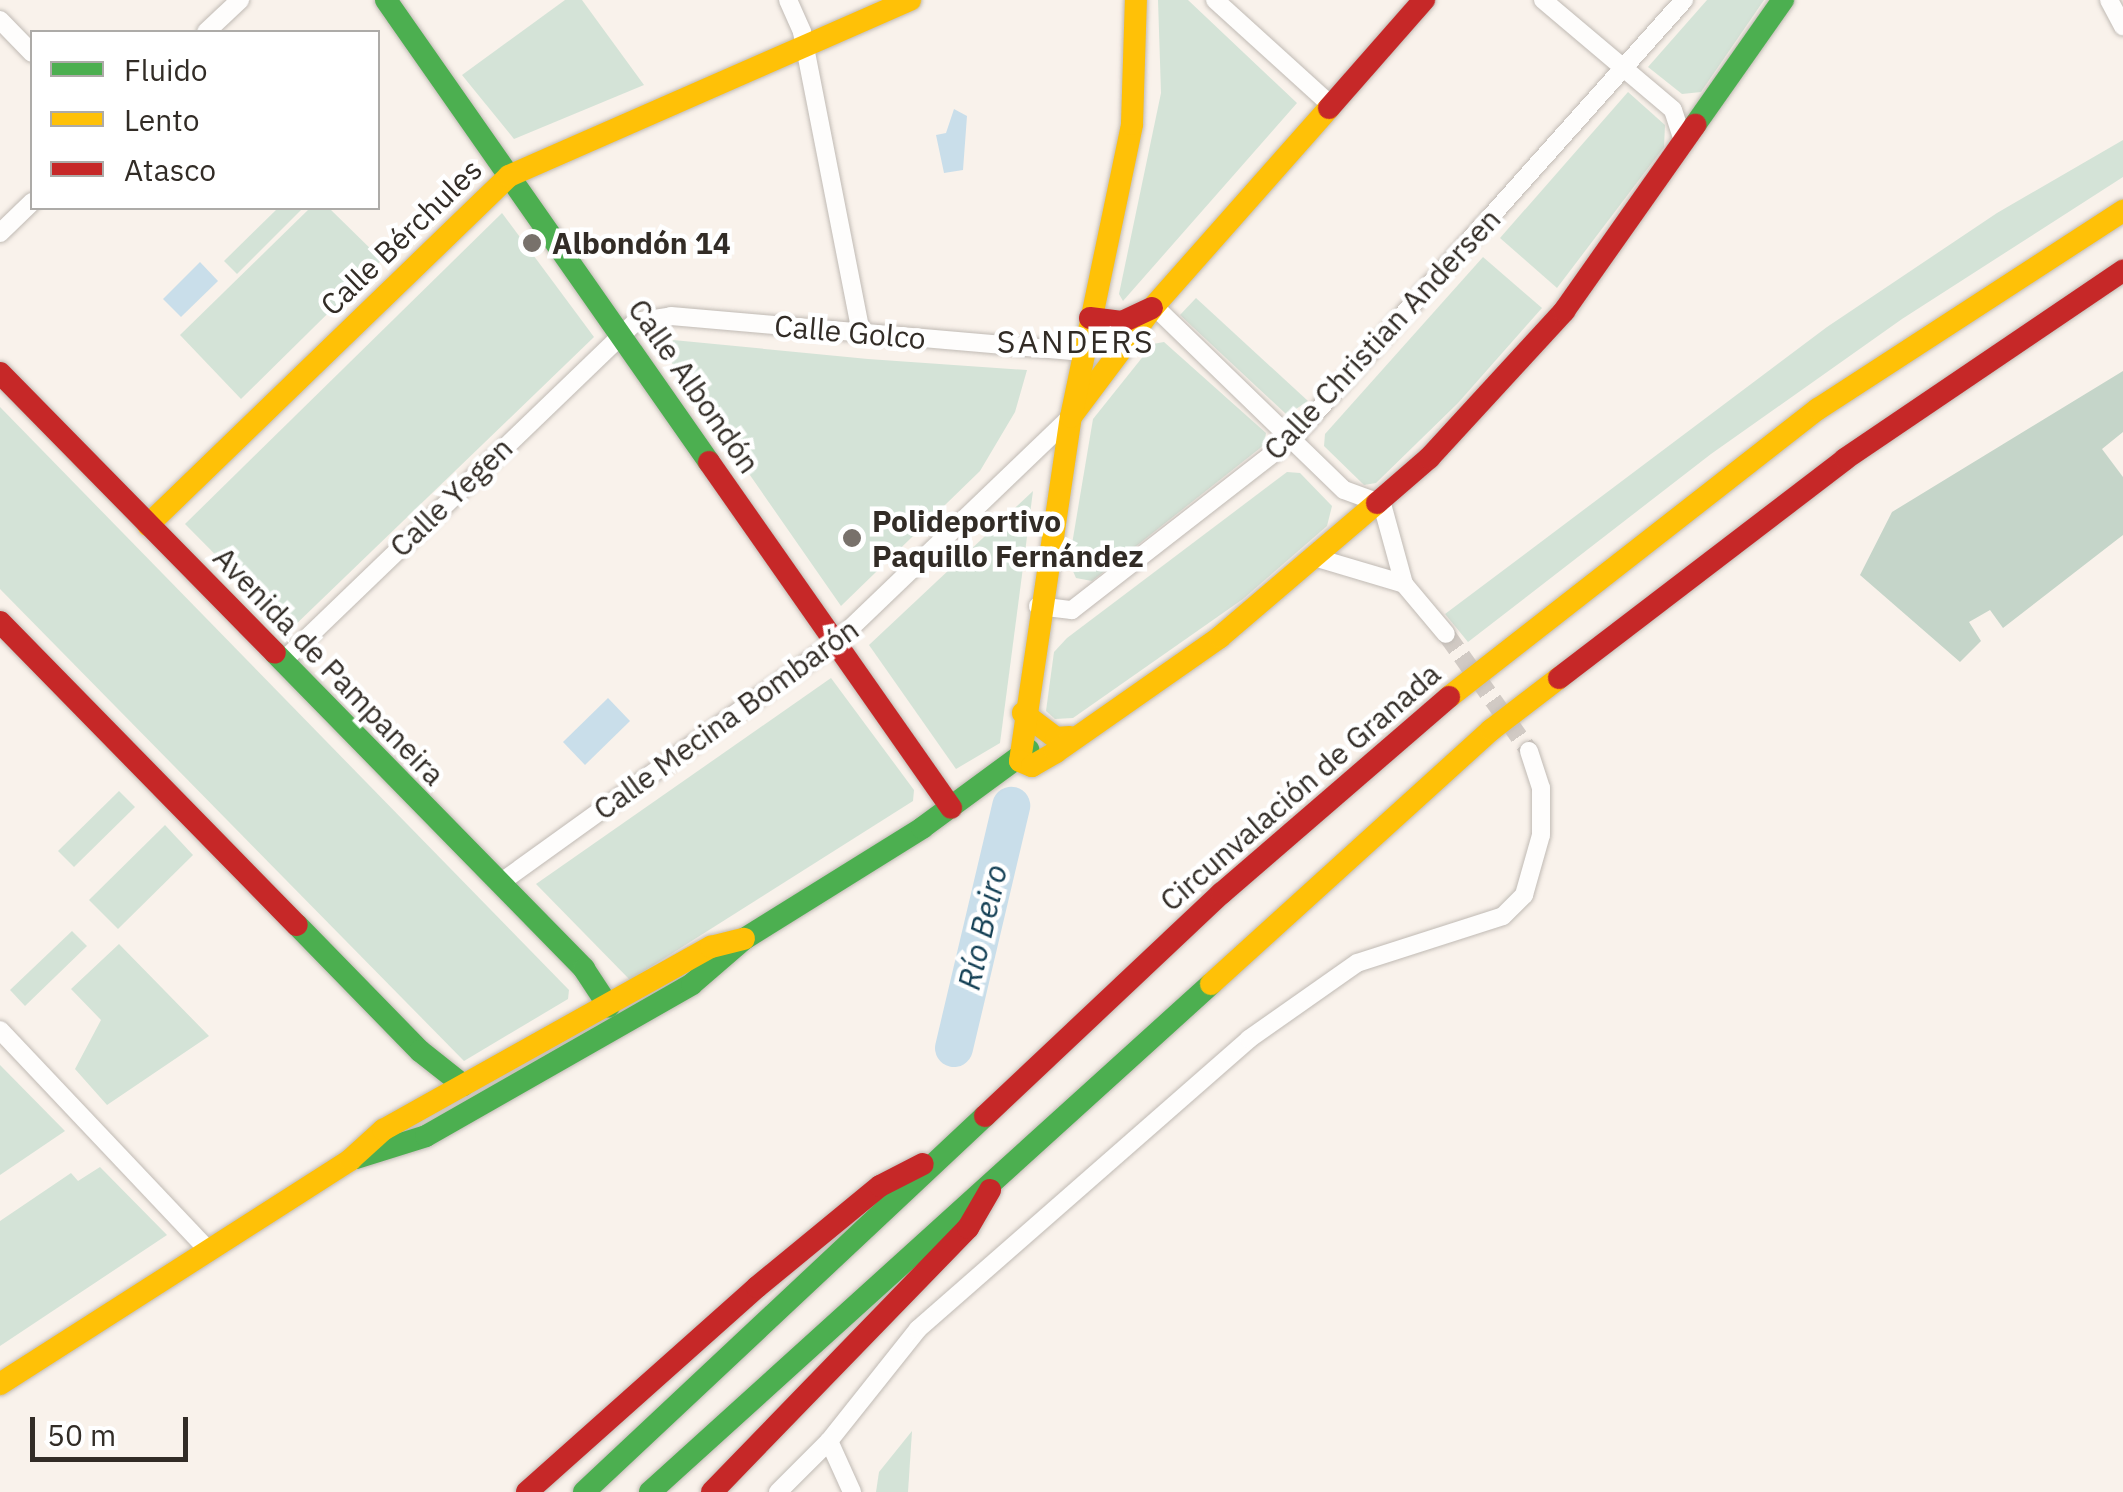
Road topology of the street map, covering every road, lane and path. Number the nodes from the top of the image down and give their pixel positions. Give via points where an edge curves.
1 (240, 0) edge
2 (386, 0) edge
3 (788, 0) edge
4 (910, 0) edge
5 (1136, 0) edge
6 (1215, 0) edge
7 (1424, 0) edge
8 (1543, 0) edge
9 (1684, 0) edge
10 (1783, 0) edge
11 (2109, 0) edge
12 (0, 20) edge
13 (2123, 26) edge
14 (208, 30) edge
15 (803, 45) junction
16 (30, 51) edge
17 (1622, 70) junction
18 (1331, 105) junction
19 (1673, 110) junction
20 (1704, 112) junction
21 (1684, 142) junction
22 (509, 176) junction
23 (30, 204) edge
24 (2123, 210) edge
25 (0, 233) edge
26 (2123, 271) edge
27 (1154, 306) junction
28 (1090, 318) junction
29 (620, 333) junction
30 (861, 334) junction
31 (1083, 352) junction
32 (1113, 361) junction
33 (0, 373) edge
34 (1070, 416) junction
35 (1294, 437) junction
36 (1344, 490) junction
37 (1382, 504) junction
38 (148, 525) junction
39 (1347, 534) junction
40 (1317, 558) junction
41 (1404, 584) junction
42 (1038, 606) junction
43 (1446, 634) tunnel mouth
44 (5, 638) edge
45 (836, 642) junction
46 (282, 662) junction
47 (1023, 713) junction
48 (1063, 737) junction
49 (1529, 750) tunnel mouth
50 (1020, 762) junction
51 (951, 808) junction
52 (500, 884) junction
53 (744, 939) junction
54 (608, 1007) junction
55 (0, 1030) edge
56 (560, 1061) junction
57 (434, 1064) junction
58 (538, 1073) junction
59 (464, 1085) junction
60 (435, 1101) junction
61 (943, 1154) junction
62 (350, 1160) junction
63 (1001, 1169) junction
64 (206, 1248) junction
65 (0, 1384) edge
66 (829, 1441) junction
67 (527, 1492) edge
68 (584, 1492) edge
69 (650, 1492) edge
70 (712, 1492) edge
71 (778, 1492) edge
72 (852, 1492) edge

1 - 14 street
2 - 22 main road, Calle Albondón
3 - 15 street
4 - 15 main road, Calle Bérchules
5 - 28 main road via 1132,124
6 - 18 street
7 - 18 main road
8 - 17 street
9 - 17 street, Calle Christian Andersen
10 - 20 main road
11 - 13 street
12 - 16 street
15 - 22 main road, Calle Bérchules
15 - 30 street
17 - 19 street
17 - 35 street, Calle Christian Andersen
18 - 27 main road
19 - 20 street
19 - 21 street
20 - 21 main road
21 - 37 main road via 1564,311
22 - 29 main road, Calle Albondón
22 - 38 main road, Calle Bérchules
23 - 25 street
24 - 61 main road, Circunvalación de Granada via 1818,409 1565,600 1222,893
26 - 63 main road via 1845,458 1573,662
27 - 28 main road via 1135,320
27 - 32 main road
27 - 35 street
28 - 31 main road
29 - 30 street, Calle Golco via 635,322 670,316
29 - 45 main road, Calle Albondón
29 - 46 street, Calle Yegen
30 - 31 street, Calle Golco
31 - 32 main road
31 - 34 main road
32 - 34 main road
33 - 38 main road, Avenida de Pampaneira
34 - 42 main road
34 - 45 street, Calle Mecina Bombarón
35 - 36 street
35 - 42 street, Calle Christian Andersen via 1072,610
36 - 37 street
36 - 39 street
37 - 39 main road
37 - 41 street
38 - 46 main road, Avenida de Pampaneira
39 - 40 main road
40 - 41 street
40 - 48 main road via 1158,683
41 - 43 street
42 - 47 main road
44 - 57 main road
45 - 51 main road, Calle Albondón
45 - 52 street, Calle Mecina Bombarón
46 - 52 main road, Avenida de Pampaneira
47 - 48 main road
47 - 50 main road
48 - 50 main road via 1032,766
49 - 66 street via 1542,788 1542,835 1524,895 1504,916 1356,963 1250,1039 918,1329
50 - 51 main road
51 - 53 main road
52 - 54 main road, Avenida de Pampaneira via 584,969
53 - 54 main road via 711,948
53 - 56 main road via 692,984
54 - 56 main road via 600,1025 569,1043
54 - 59 main road
55 - 64 street
56 - 58 main road
57 - 59 main road
57 - 60 main road
58 - 59 main road via 518,1074 486,1091
58 - 62 main road via 401,1148
59 - 60 main road
60 - 62 main road via 383,1130
61 - 67 main road via 880,1186 650,1377
61 - 68 main road, Circunvalación de Granada
62 - 64 main road
63 - 69 main road
63 - 70 main road via 968,1228
64 - 65 main road
66 - 71 street
66 - 72 street

